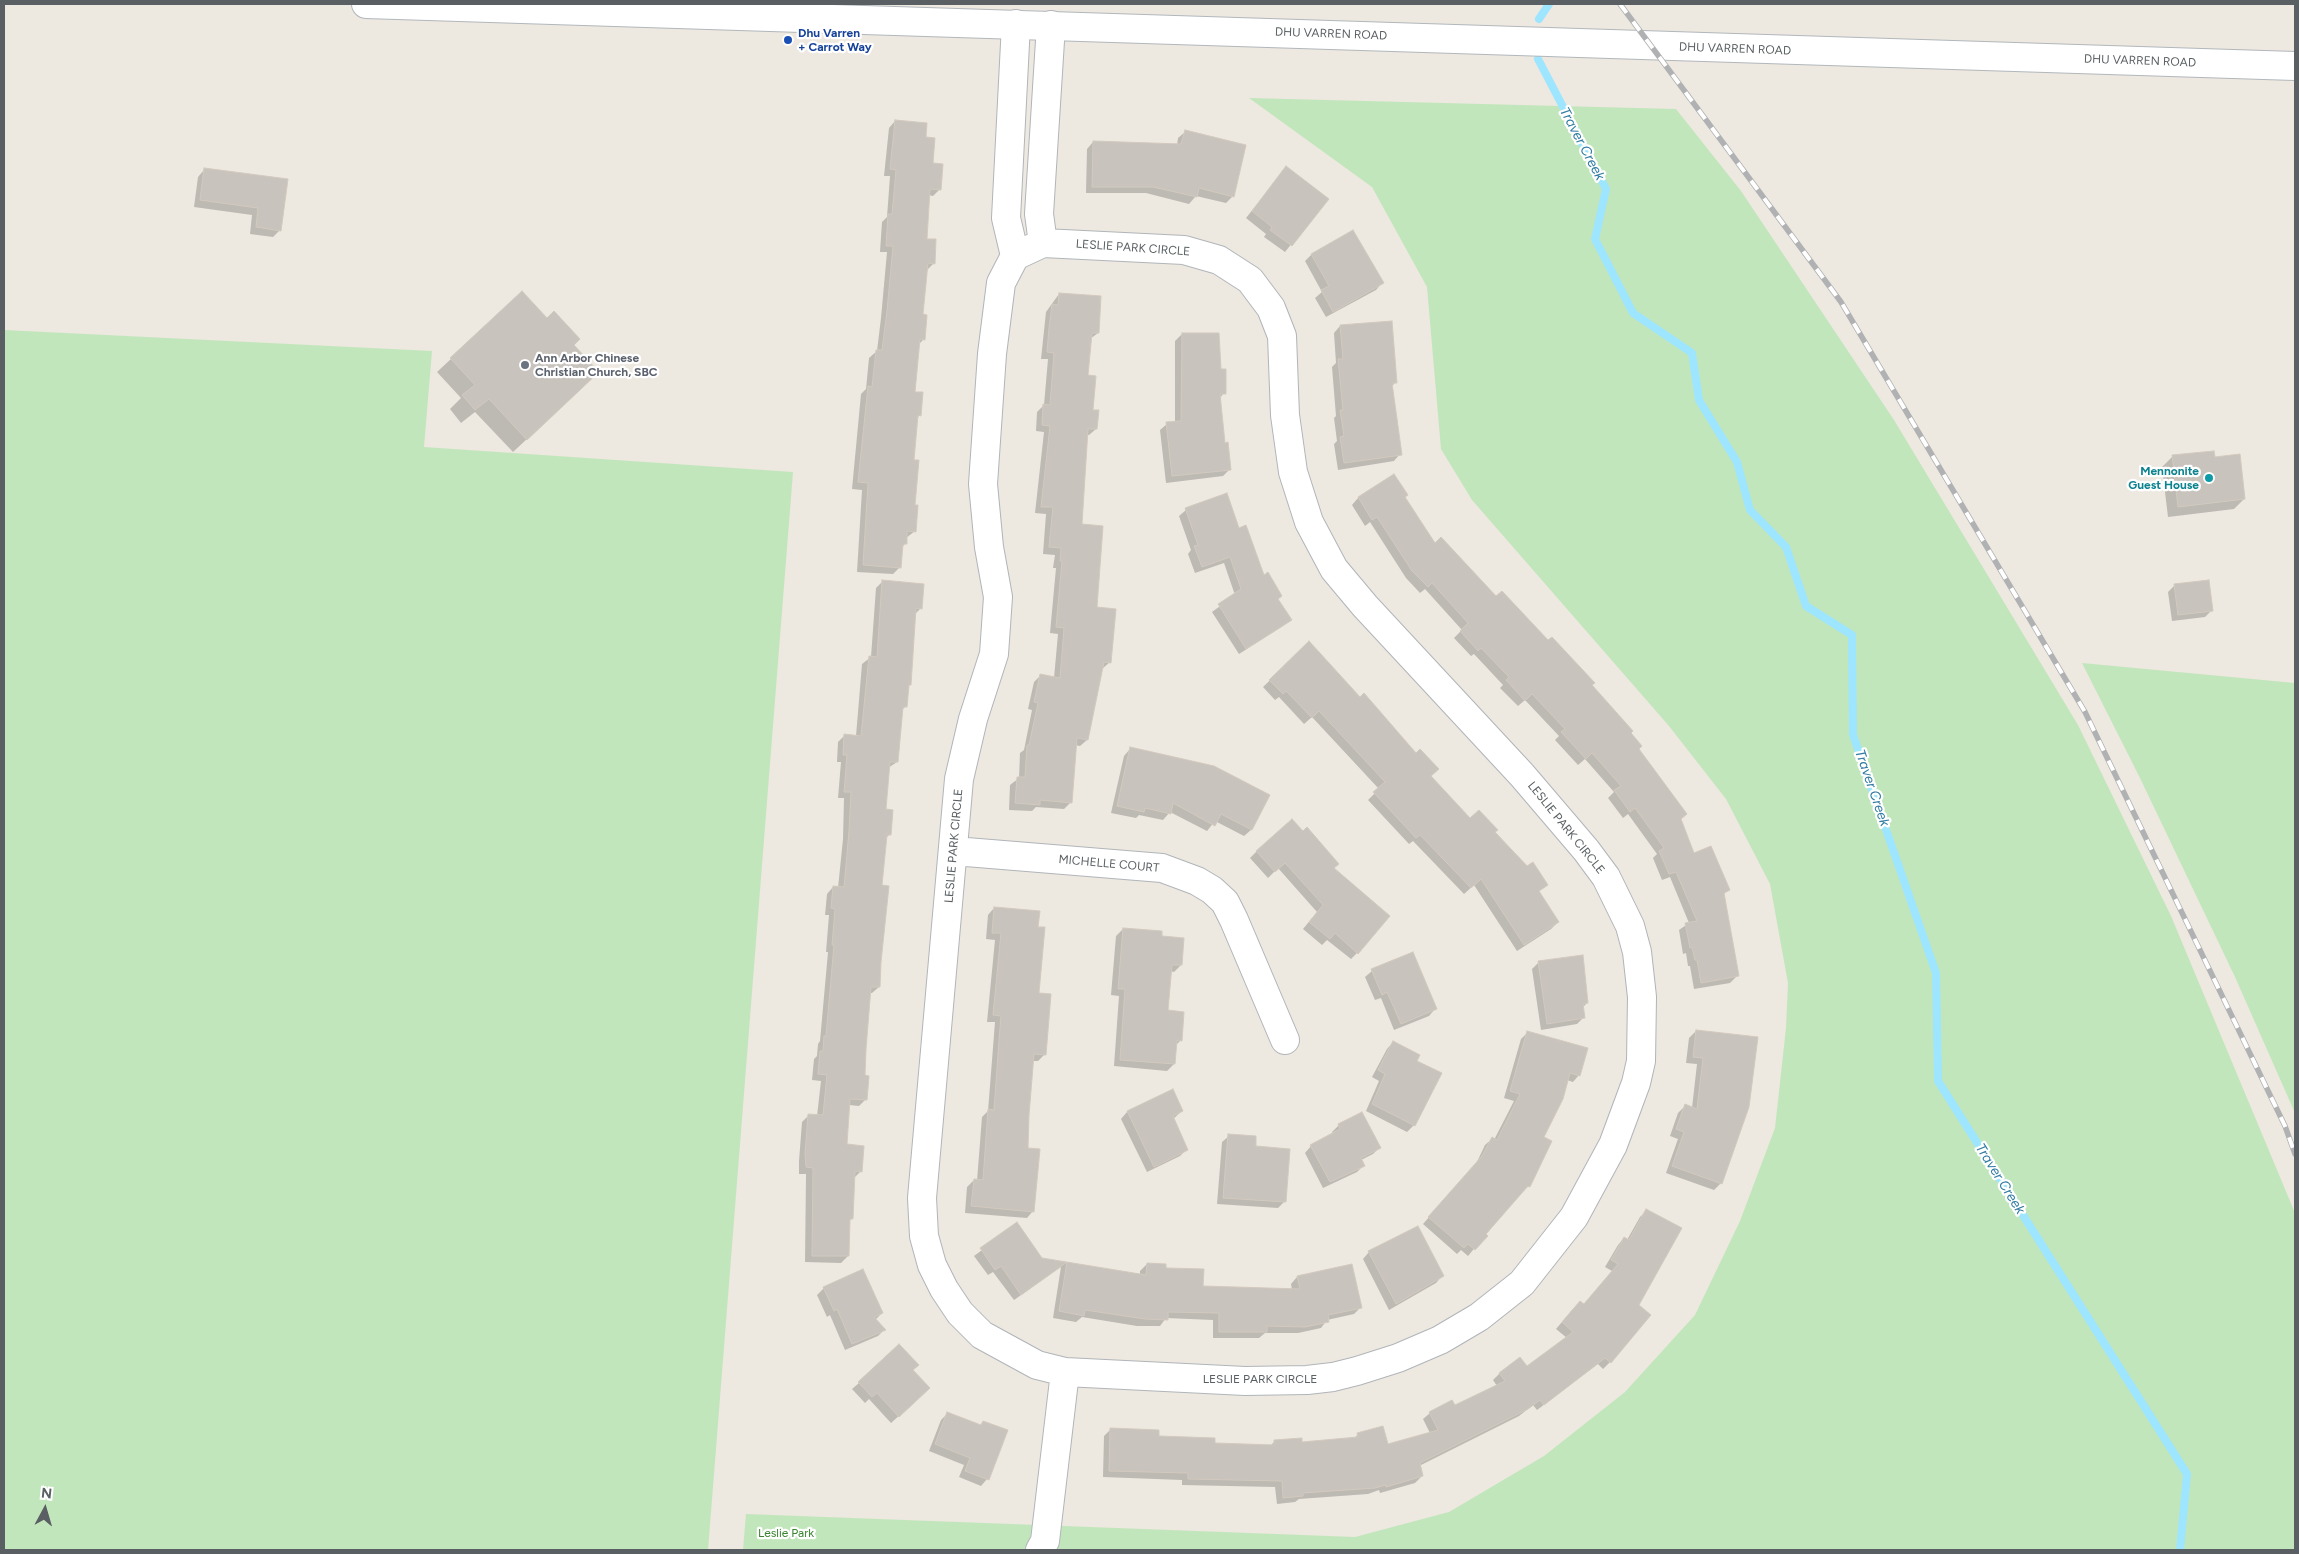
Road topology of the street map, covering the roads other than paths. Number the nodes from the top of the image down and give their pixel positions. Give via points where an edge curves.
1 (366, 4) edge
2 (841, 12) edge
3 (1016, 24) junction
4 (1051, 25) junction
5 (2295, 66) edge
6 (1009, 159) junction
7 (1042, 161) junction
8 (1043, 243) junction
9 (1015, 256) junction
10 (954, 851) junction
11 (1285, 1040) dead end
12 (1065, 1372) junction
13 (1040, 1550) edge

1 - 2 street, DHU VARREN ROAD
2 - 3 street, DHU VARREN ROAD
3 - 4 street, DHU VARREN ROAD
3 - 6 street
4 - 5 street, DHU VARREN ROAD
4 - 7 street
6 - 7 street
6 - 9 street via 1006,218
7 - 8 street via 1039,214
8 - 9 street, LESLIE PARK CIRCLE
8 - 12 street, LESLIE PARK CIRCLE via 1154,248 1203,254 1234,268 1263,296 1282,336 1285,415 1293,472 1309,522 1320,544 1334,569 1365,606 1522,775 1606,877 1630,926 1640,972 1643,1014 1636,1084 1613,1145 1574,1217 1522,1283 1479,1317 1440,1340 1398,1358 1333,1377 1245,1381
9 - 10 street, LESLIE PARK CIRCLE via 1000,283 982,484 998,597 994,654 973,719 959,779
10 - 11 street, MICHELLE COURT via 1162,868 1198,881 1225,902
10 - 12 street, LESLIE PARK CIRCLE via 922,1198 924,1236 932,1265 960,1314 982,1335 1037,1366
12 - 13 street via 1045,1541

